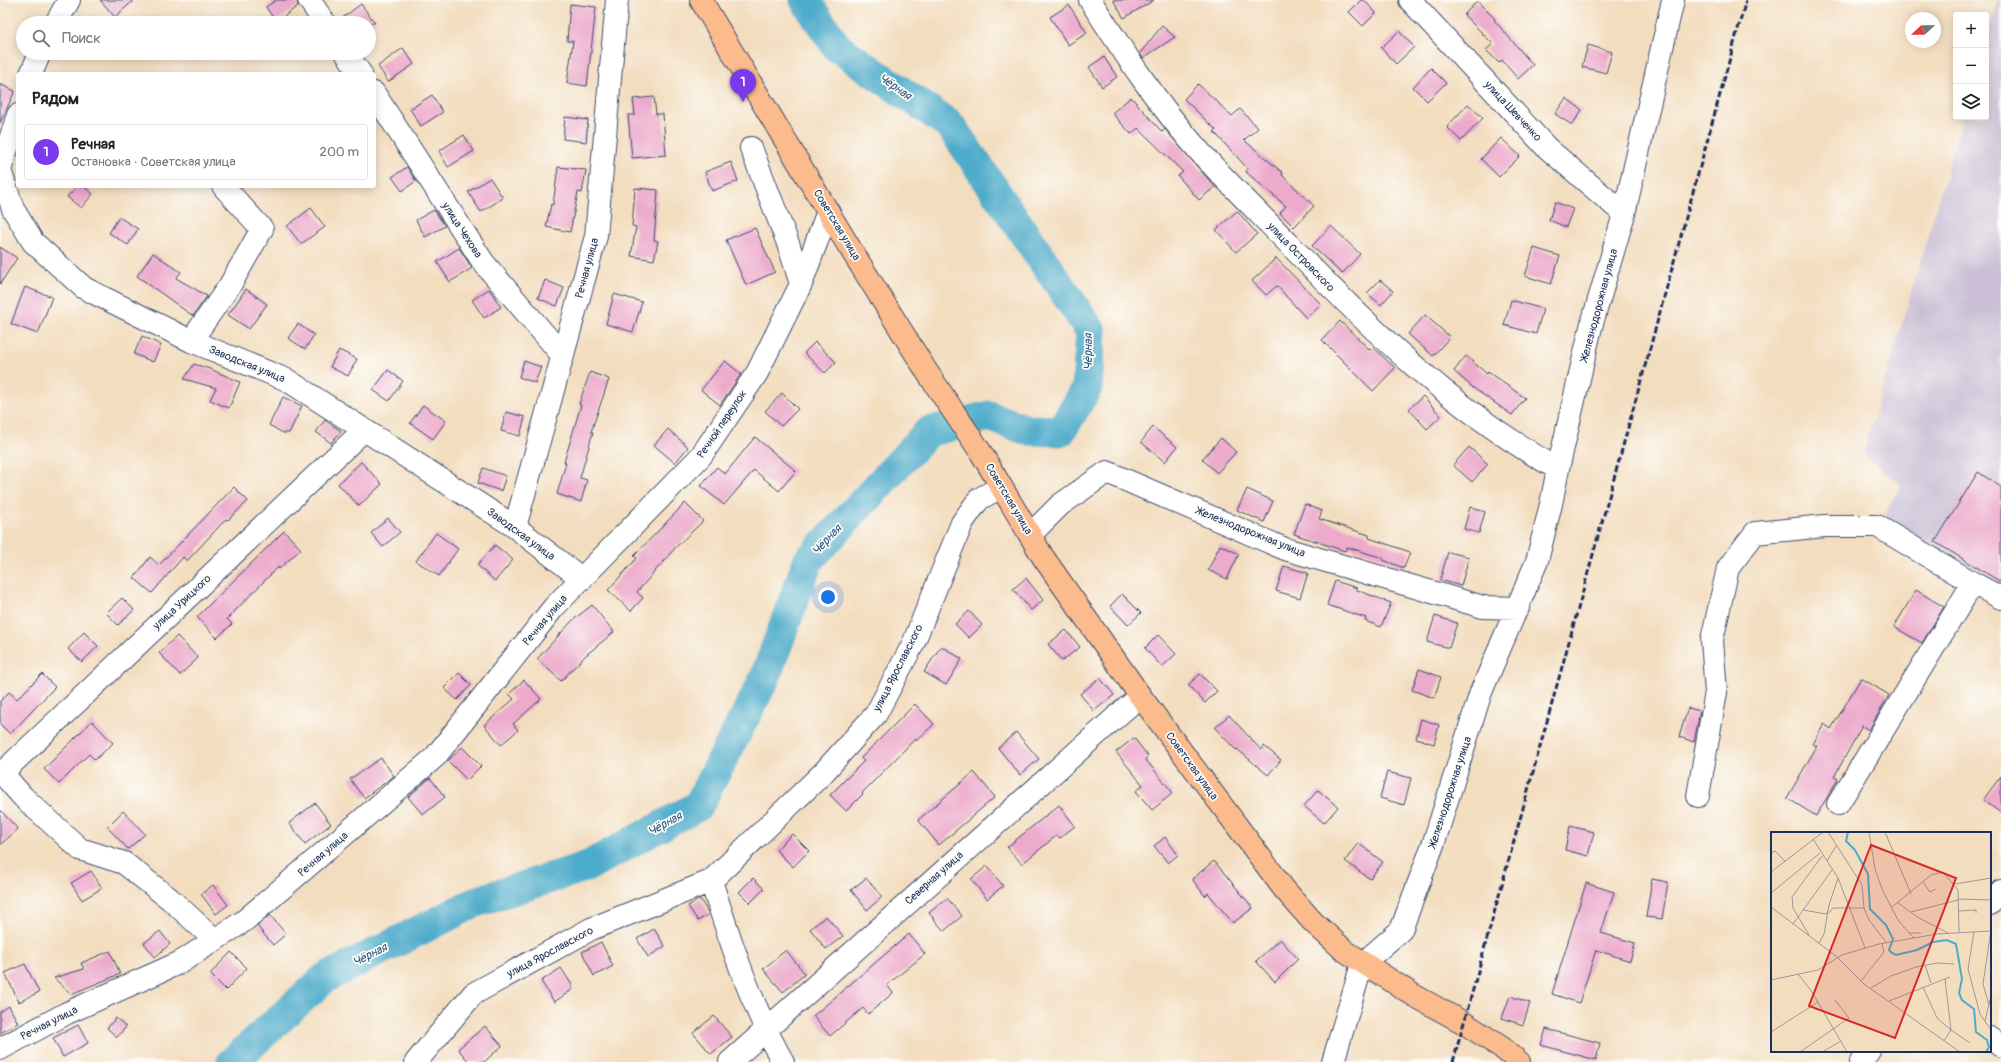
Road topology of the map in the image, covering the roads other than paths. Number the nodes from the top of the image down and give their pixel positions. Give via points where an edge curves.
1 (69, 0) edge
2 (309, 0) edge
3 (617, 0) edge
4 (701, 0) edge
5 (1090, 0) edge
6 (1410, 0) edge
7 (1673, 0) edge
8 (60, 16) edge
9 (320, 16) edge
10 (37, 60) edge
11 (351, 60) edge
12 (32, 72) edge
13 (360, 72) edge
14 (376, 96) edge
15 (16, 121) edge
16 (751, 148) dead end
17 (0, 170) edge
18 (224, 188) edge
19 (828, 211) junction
20 (1624, 214) junction
21 (800, 284) junction
22 (190, 341) junction
23 (563, 356) junction
24 (364, 430) junction
25 (1558, 469) junction
26 (1001, 487) junction
27 (515, 527) junction
28 (1030, 535) junction
29 (582, 579) junction
30 (1973, 583) junction
31 (2001, 598) edge
32 (1518, 608) junction
33 (1141, 697) junction
34 (1, 774) edge
35 (1698, 796) dead end
36 (1838, 804) dead end
37 (711, 881) junction
38 (2001, 891) edge
39 (1991, 903) edge
40 (215, 940) junction
41 (1362, 964) junction
42 (766, 1030) junction
43 (1991, 1039) edge
44 (2001, 1046) edge
45 (0, 1049) edge
46 (1868, 1052) edge
47 (416, 1062) edge
48 (730, 1062) edge
49 (783, 1062) edge
50 (1333, 1062) edge
51 (1519, 1062) edge
52 (1861, 1062) edge

1 - 8 street
2 - 9 street
3 - 23 street, Речная улица via 596,236
4 - 19 main road, Советская улица
5 - 25 street, улица Островского via 1134,69 1200,151 1338,296 1451,398 1524,450
6 - 20 street, улица Шевченко via 1546,147
7 - 20 street, Железнодорожная улица
10 - 12 street
11 - 13 street
14 - 23 street, улица Чехова via 483,262
15 - 17 street, Заводская улица
16 - 21 street via 789,246
17 - 22 street, Заводская улица via 13,209 33,242 84,288
18 - 22 street via 262,229 230,285
19 - 21 street, Речной переулок
19 - 26 main road, Советская улица
20 - 25 street, Железнодорожная улица via 1591,327
21 - 29 street, Речной переулок via 757,373 702,456
22 - 24 street, Заводская улица via 287,380
23 - 27 street, Речная улица
24 - 27 street, Заводская улица
24 - 34 street, улица Урицкого
25 - 32 street, Железнодорожная улица via 1537,561
26 - 28 main road, Советская улица
26 - 37 street, улица Ярославского via 979,499 962,523 913,644 876,714 823,773
27 - 29 street, Заводская улица
28 - 32 street, Железнодорожная улица via 1060,504 1107,472 1286,549 1483,607
28 - 33 main road, Советская улица
29 - 40 street, Речная улица via 554,607 435,757 244,921
30 - 31 street
30 - 35 street via 1878,526 1824,526 1754,533 1728,568 1712,640 1716,692
30 - 36 street
32 - 41 street, Железнодорожная улица via 1481,692 1434,842 1401,930
33 - 41 main road, Советская улица via 1284,889 1313,922
33 - 42 street, Северная улица via 943,870
34 - 40 street via 80,849 124,863 170,899
37 - 42 street via 734,953
37 - 47 street, улица Ярославского via 591,929 473,994
38 - 39 street
40 - 45 street, Речная улица via 181,962 67,1013
41 - 50 street
41 - 51 main road, Советская улица via 1464,1023
42 - 48 street, Северная улица
42 - 49 street
43 - 44 street
46 - 52 street

